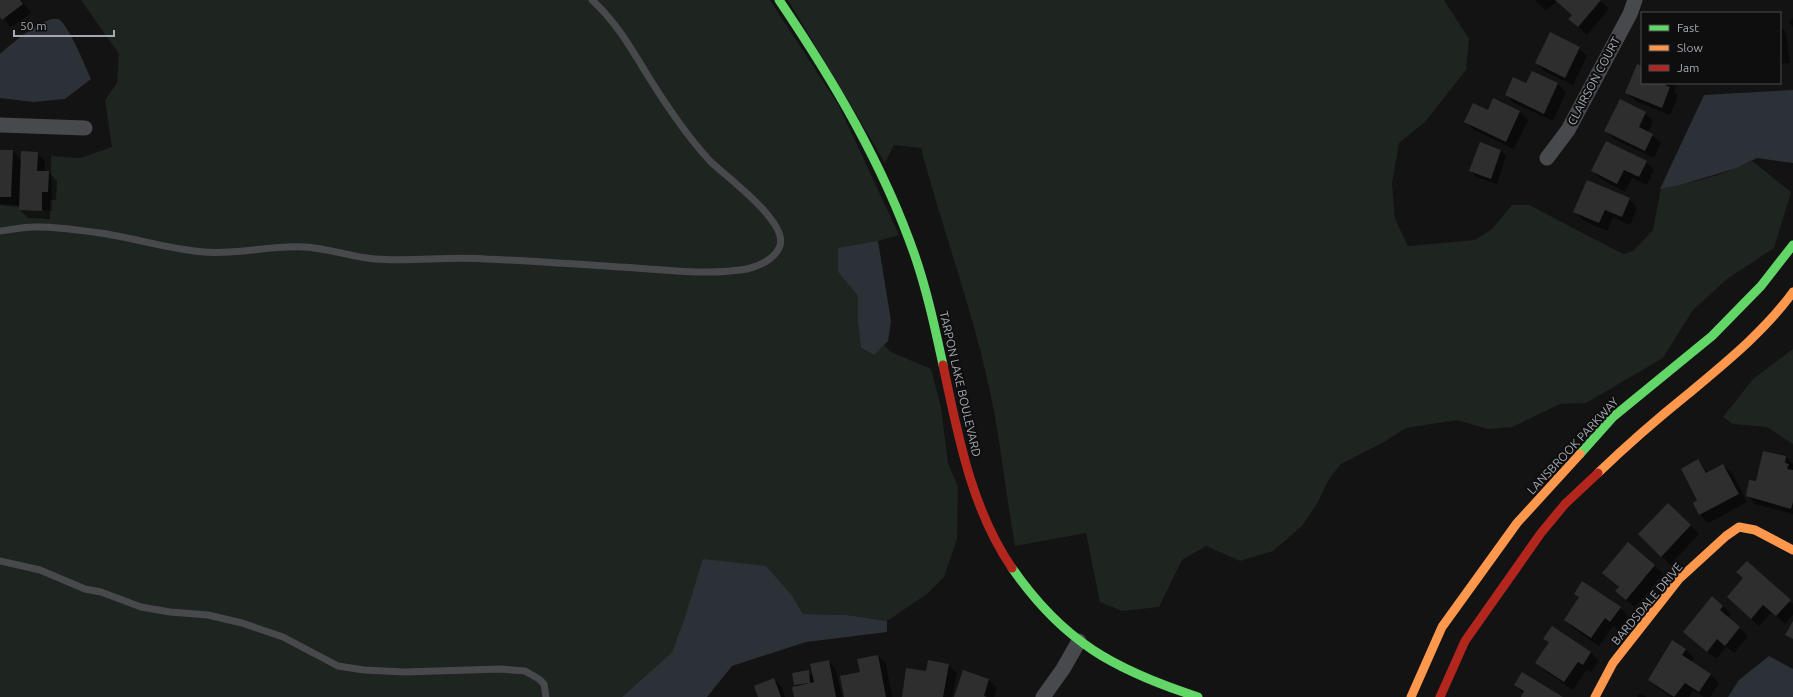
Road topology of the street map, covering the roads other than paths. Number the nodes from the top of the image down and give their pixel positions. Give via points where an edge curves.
1 (592, 0) edge
2 (779, 0) edge
3 (1634, 0) edge
4 (0, 125) edge
5 (86, 128) dead end
6 (1547, 158) dead end
7 (0, 231) edge
8 (1793, 245) edge
9 (1793, 292) edge
10 (1793, 550) edge
11 (0, 561) edge
12 (1079, 641) junction
13 (546, 697) edge
14 (1043, 697) edge
15 (1198, 697) edge
16 (1411, 697) edge
17 (1440, 697) edge
18 (1595, 697) edge

1 - 7 lane via 618,28 694,143 778,228 781,242 772,257 761,264 737,270 706,272 451,257 378,260 302,247 223,253 169,248 91,232 32,227
2 - 12 street, TARPON LAKE BOULEVARD via 846,103 897,208 929,301 963,454 983,517 1022,584 1042,607
3 - 6 street, CLAIRSON COURT via 1630,14 1568,130
4 - 5 street
8 - 16 street, LANSBROOK PARKWAY via 1761,286 1712,336 1613,417 1517,523 1442,627
9 - 17 street via 1783,306 1731,358 1637,436 1565,504 1541,533 1465,641
10 - 18 street, BARDSDALE DRIVE via 1755,530 1739,528 1726,536 1680,579 1613,663
11 - 13 lane via 40,570 85,589 101,592 141,607 208,615 242,623 283,637 338,666 405,672 493,669 525,671 544,684
12 - 14 street
12 - 15 street, TARPON LAKE BOULEVARD via 1107,660 1140,676

